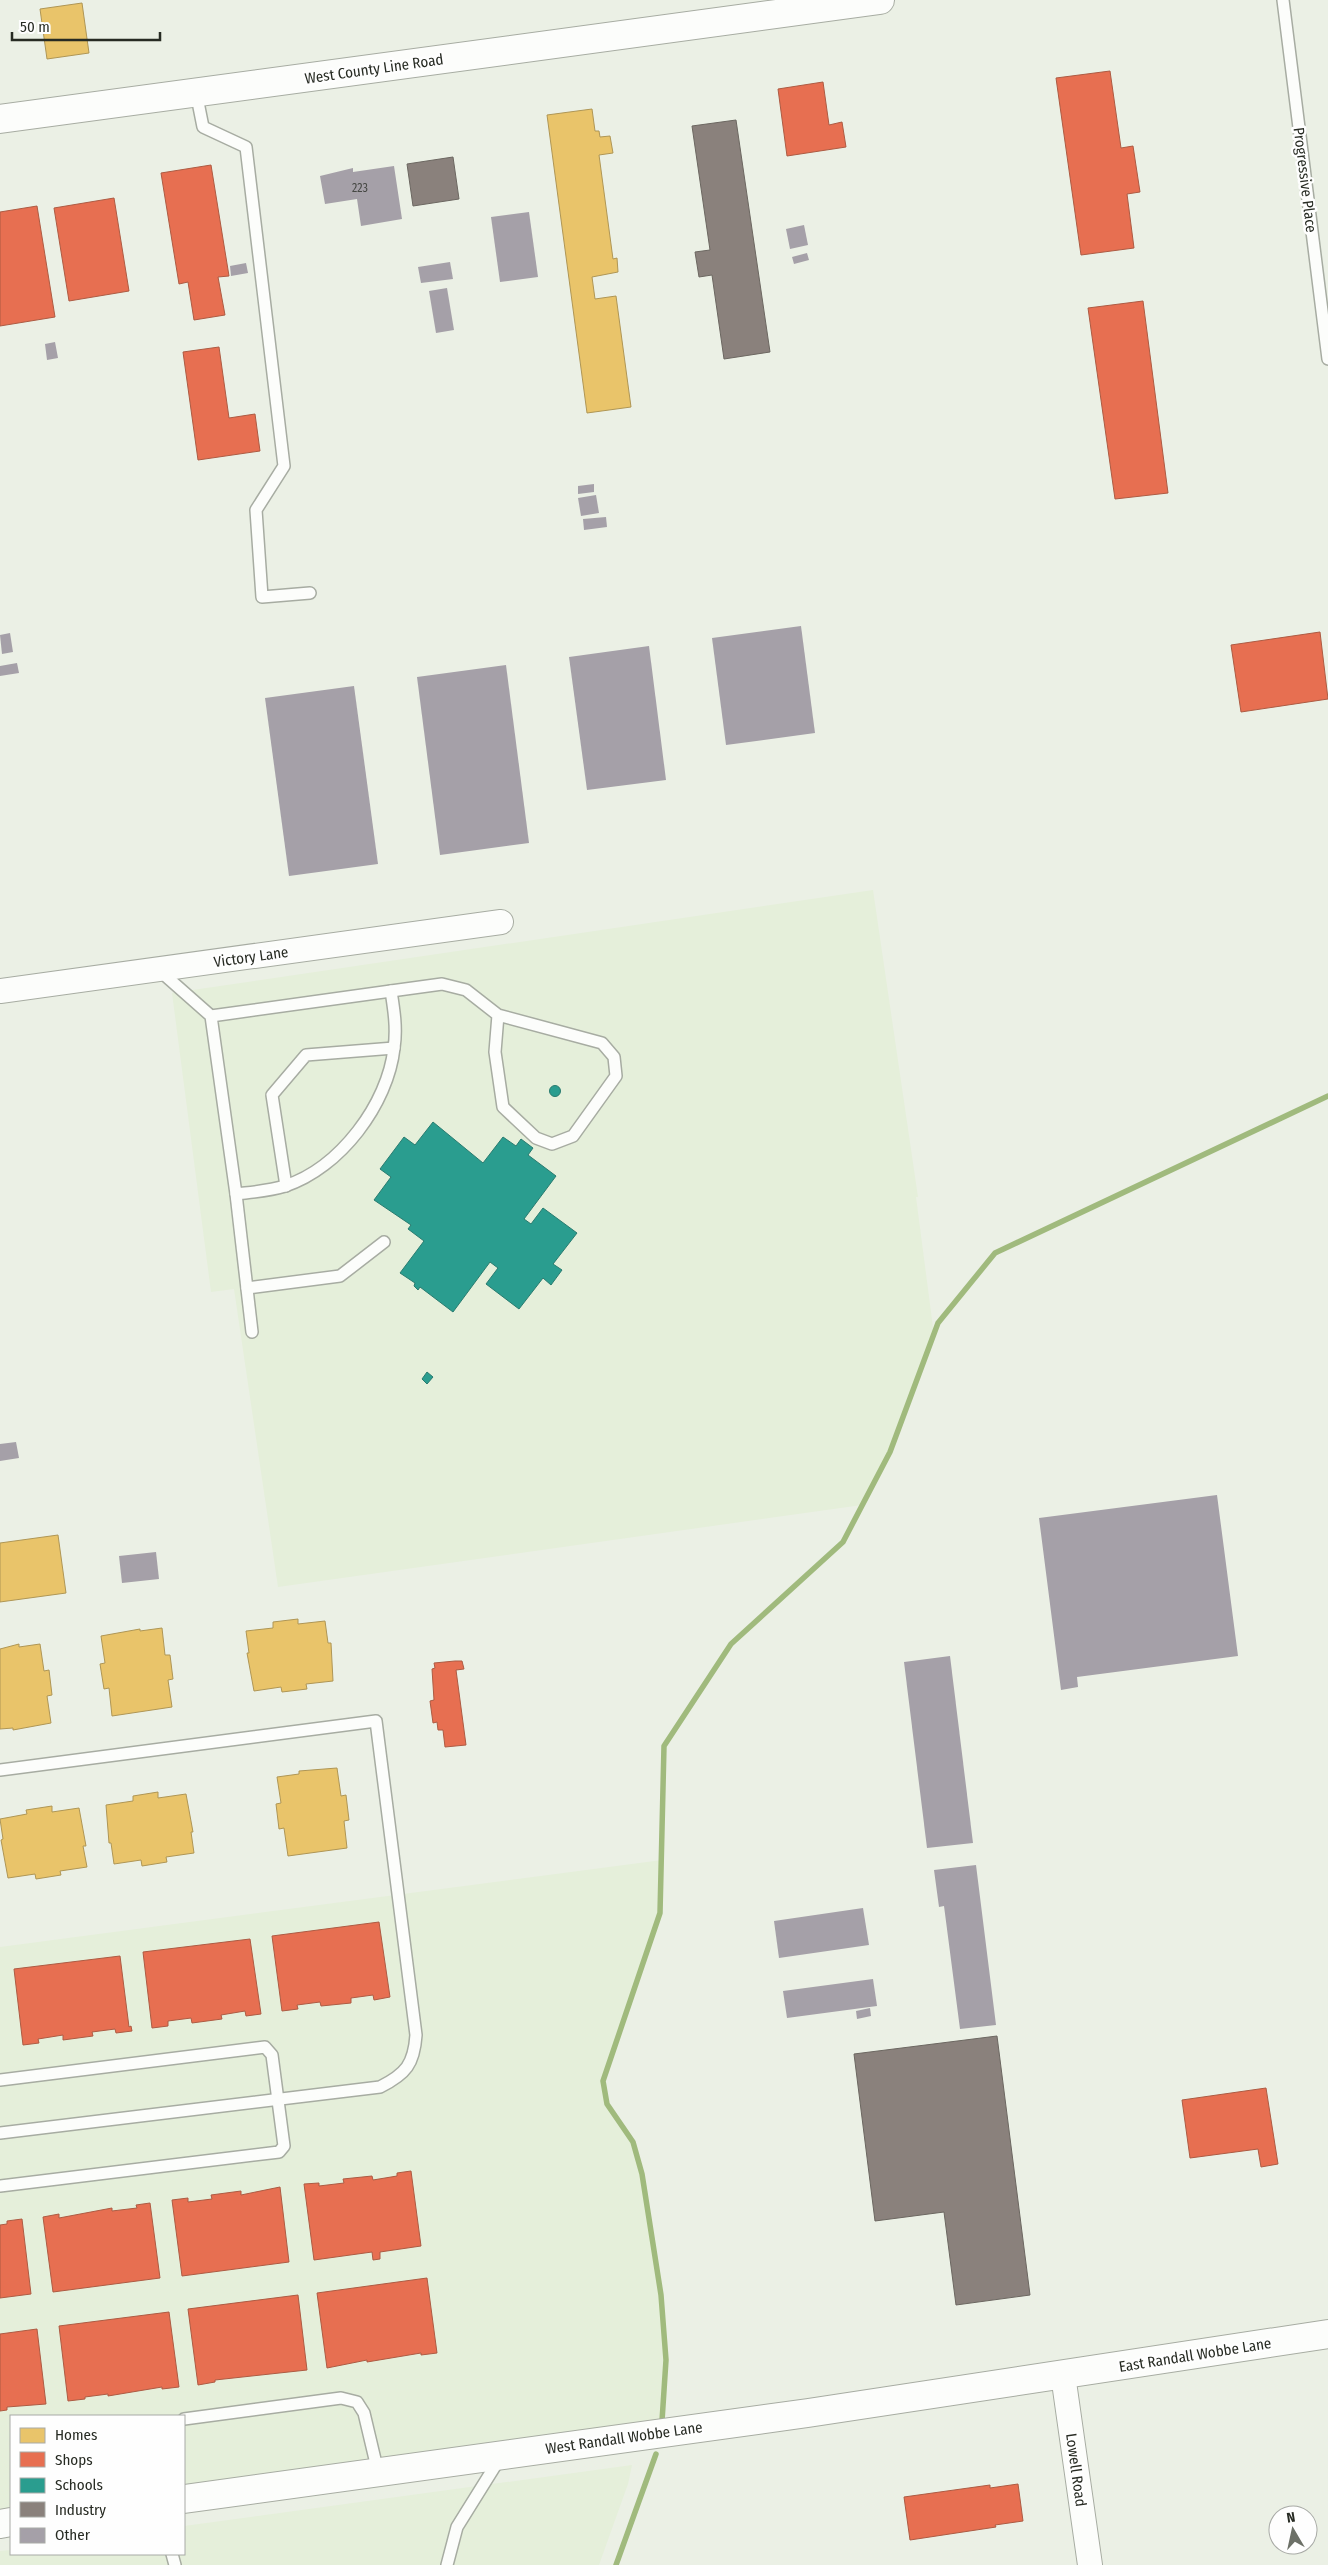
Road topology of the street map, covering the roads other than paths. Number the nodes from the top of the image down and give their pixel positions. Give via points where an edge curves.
1 (880, 0) edge
2 (1283, 0) edge
3 (196, 92) junction
4 (0, 115) edge
5 (1328, 359) edge
6 (310, 594) dead end
7 (501, 922) dead end
8 (159, 970) junction
9 (391, 991) junction
10 (0, 992) edge
11 (498, 1015) junction
12 (211, 1016) junction
13 (394, 1048) junction
14 (286, 1186) junction
15 (236, 1194) junction
16 (384, 1242) dead end
17 (247, 1288) junction
18 (252, 1332) dead end
19 (0, 1770) edge
20 (0, 2080) edge
21 (278, 2099) junction
22 (0, 2133) edge
23 (0, 2186) edge
24 (1328, 2334) edge
25 (1063, 2375) junction
26 (185, 2419) edge
27 (502, 2455) junction
28 (378, 2472) junction
29 (185, 2499) edge
30 (447, 2565) edge
31 (1090, 2565) edge

1 - 3 street, West County Line Road
2 - 5 lane, Progressive Place
3 - 4 street, West County Line Road
3 - 6 lane via 203,127 246,147 284,466 256,510 262,597
7 - 8 street, Victory Lane
8 - 10 street, Victory Lane
8 - 12 lane
9 - 11 lane via 442,984 466,990
9 - 12 lane
9 - 13 lane via 395,1018
11 - 11 lane via 602,1043 614,1057 616,1076 573,1136 552,1144 536,1138 503,1107 495,1052
12 - 15 lane
13 - 14 lane via 388,1081 372,1112 347,1145 313,1172
13 - 14 lane via 306,1055 272,1095
14 - 15 lane
15 - 17 lane
16 - 17 lane via 340,1276
17 - 18 lane
19 - 21 lane via 376,1722 416,2035 415,2052 409,2067 398,2078 380,2087
20 - 21 lane via 265,2047 272,2055
21 - 22 lane
21 - 23 lane via 284,2146 279,2152
24 - 25 street, East Randall Wobbe Lane
25 - 27 street, West Randall Wobbe Lane
25 - 31 street, Lowell Road
26 - 28 lane via 341,2398 357,2402 364,2413
27 - 28 street, West Randall Wobbe Lane
27 - 30 lane via 457,2527
28 - 29 street, West Randall Wobbe Lane

